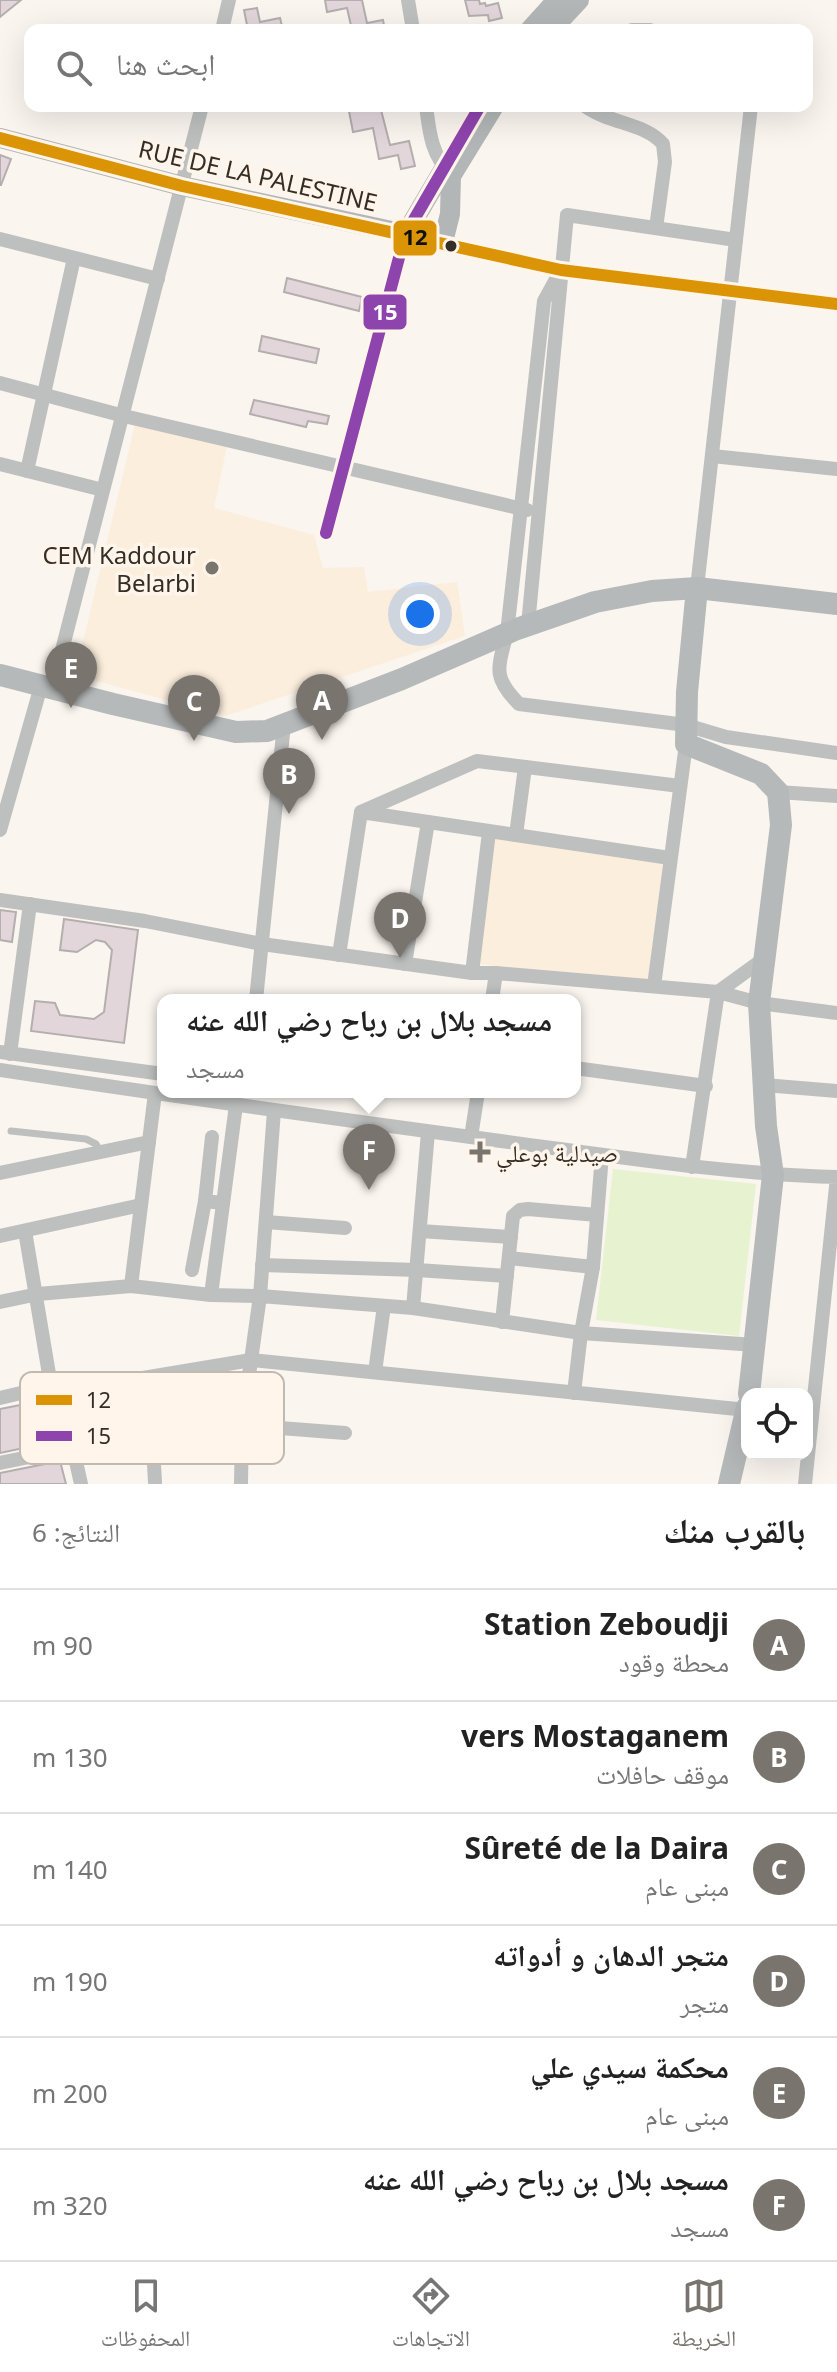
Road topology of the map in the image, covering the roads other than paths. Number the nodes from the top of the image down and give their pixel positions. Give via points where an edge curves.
1 (229, 0) edge
2 (408, 0) edge
3 (557, 0) edge
4 (579, 0) edge
5 (223, 24) edge
6 (412, 24) edge
7 (535, 24) edge
8 (557, 24) edge
9 (200, 112) edge
10 (427, 112) edge
11 (477, 112) edge
12 (490, 112) edge
13 (594, 112) edge
14 (750, 112) edge
15 (0, 138) edge
16 (449, 170) junction
17 (182, 186) junction
18 (656, 228) junction
19 (405, 235) junction
20 (0, 239) edge
21 (736, 240) junction
22 (443, 242) junction
23 (74, 258) junction
24 (561, 270) junction
25 (158, 279) junction
26 (730, 292) junction
27 (837, 304) edge
28 (0, 383) edge
29 (45, 394) junction
30 (124, 416) junction
31 (712, 456) junction
32 (0, 464) edge
33 (342, 468) junction
34 (837, 469) edge
35 (27, 471) junction
36 (103, 490) junction
37 (521, 508) junction
38 (539, 513) junction
39 (326, 533) dead end
40 (697, 588) junction
41 (837, 604) edge
42 (517, 629) junction
43 (0, 675) edge
44 (47, 687) junction
45 (284, 724) junction
46 (686, 734) junction
47 (837, 753) edge
48 (525, 767) junction
49 (680, 786) junction
50 (778, 792) junction
51 (837, 796) edge
52 (361, 812) junction
53 (428, 822) junction
54 (0, 830) edge
55 (489, 832) junction
56 (516, 835) junction
57 (670, 858) junction
58 (0, 900) edge
59 (30, 904) junction
60 (262, 944) junction
61 (339, 955) junction
62 (765, 958) junction
63 (405, 964) junction
64 (472, 973) junction
65 (496, 973) junction
66 (654, 986) junction
67 (718, 992) junction
68 (257, 994) edge
69 (493, 994) edge
70 (759, 1003) junction
71 (837, 1013) edge
72 (5, 1053) edge
73 (581, 1069) edge
74 (0, 1070) edge
75 (157, 1073) edge
76 (764, 1085) junction
77 (706, 1086) junction
78 (837, 1091) edge
79 (155, 1093) joint
80 (209, 1098) edge
81 (477, 1098) edge
82 (242, 1101) edge
83 (274, 1111) junction
84 (11, 1131) dead end
85 (428, 1132) junction
86 (212, 1137) dead end
87 (471, 1137) junction
88 (149, 1142) junction
89 (101, 1152) junction
90 (602, 1155) junction
91 (692, 1167) junction
92 (0, 1173) edge
93 (773, 1175) junction
94 (205, 1201) junction
95 (223, 1203) junction
96 (141, 1205) junction
97 (597, 1215) junction
98 (266, 1222) junction
99 (345, 1228) dead end
100 (25, 1231) junction
101 (420, 1231) junction
102 (0, 1236) edge
103 (511, 1237) junction
104 (833, 1245) edge
105 (509, 1258) junction
106 (262, 1265) junction
107 (593, 1267) junction
108 (192, 1270) dead end
109 (417, 1270) junction
110 (507, 1276) junction
111 (131, 1286) junction
112 (38, 1294) junction
113 (211, 1295) junction
114 (260, 1296) junction
115 (0, 1302) edge
116 (384, 1306) junction
117 (413, 1308) junction
118 (502, 1322) junction
119 (581, 1333) junction
120 (756, 1345) junction
121 (251, 1360) junction
122 (49, 1372) edge
123 (179, 1372) edge
124 (249, 1372) edge
125 (375, 1372) junction
126 (750, 1388) edge
127 (20, 1393) edge
128 (574, 1393) junction
129 (0, 1398) edge
130 (741, 1408) edge
131 (284, 1428) edge
132 (345, 1433) dead end
133 (741, 1434) edge
134 (20, 1459) edge
135 (0, 1463) edge
136 (77, 1464) edge
137 (154, 1464) edge
138 (155, 1482) dead end
139 (81, 1484) edge
140 (729, 1484) edge
141 (805, 1484) edge

1 - 5 street
2 - 6 street
3 - 7 main road
4 - 8 main road
9 - 17 street
10 - 16 street via 435,152
11 - 16 main road
12 - 16 main road
13 - 18 street via 649,131 663,144
14 - 21 street
15 - 17 main road, RUE DE LA PALESTINE
16 - 19 main road
16 - 22 main road via 450,214
17 - 19 main road, RUE DE LA PALESTINE
17 - 25 street
18 - 21 street
18 - 24 street via 567,215
19 - 22 main road, RUE DE LA PALESTINE
19 - 33 street
20 - 23 street
21 - 26 street
22 - 24 street, RUE DE LA PALESTINE
23 - 25 street
23 - 29 street
24 - 26 street, RUE DE LA PALESTINE
24 - 37 street via 544,301
24 - 38 street
25 - 30 street
26 - 27 street, RUE DE LA PALESTINE
26 - 31 street
28 - 29 street
29 - 30 street
29 - 35 street
30 - 33 street
30 - 36 street
31 - 34 street
31 - 40 street
32 - 35 street
33 - 37 street
33 - 39 street
35 - 36 street
36 - 44 street
37 - 38 street
37 - 42 street
38 - 42 street
40 - 41 main road
40 - 42 main road via 595,602
40 - 46 main road
42 - 45 main road
42 - 46 street via 499,665 501,686 519,704
43 - 44 main road
44 - 45 main road via 236,732 267,731
44 - 54 street
45 - 60 street
46 - 47 street
46 - 49 street
46 - 50 main road via 761,774
48 - 49 street
48 - 52 street via 477,761
48 - 56 street
49 - 57 street
50 - 51 street
50 - 62 main road via 781,825
52 - 53 street
52 - 61 street
53 - 55 street
53 - 63 street
55 - 56 street
55 - 64 street
56 - 57 street
57 - 66 street
58 - 59 street
59 - 60 street
59 - 72 street
60 - 61 street
60 - 68 street
61 - 63 street
62 - 67 street
62 - 70 main road
63 - 64 street
64 - 65 street
65 - 66 street
65 - 69 street
66 - 67 street
67 - 70 street
67 - 77 street
70 - 71 street
70 - 76 main road
72 - 75 street
73 - 77 street
74 - 79 street
76 - 78 street
76 - 93 main road
77 - 91 street
79 - 88 street
80 - 82 street
81 - 87 street
82 - 83 street
82 - 95 street
83 - 85 street
83 - 98 street
84 - 89 lane via 86,1139
85 - 87 street
85 - 101 street
86 - 94 street
87 - 90 street
88 - 89 street
88 - 96 street
89 - 92 street
90 - 91 street
90 - 97 street
91 - 93 street
93 - 104 street via 837,1177
93 - 120 main road
94 - 95 street
94 - 108 street
95 - 113 street
96 - 100 street
96 - 111 street
97 - 103 street via 520,1210 513,1216
97 - 107 street
98 - 99 street
98 - 106 street
100 - 102 street
100 - 112 street
101 - 103 street
101 - 109 street
103 - 105 street
104 - 141 street
105 - 107 street
105 - 110 street
106 - 109 street
106 - 114 street
107 - 119 street
109 - 110 street
109 - 117 street
110 - 118 street
111 - 112 street
111 - 113 street
112 - 115 street
112 - 122 street
113 - 114 street
114 - 116 street
114 - 121 street
116 - 117 street
116 - 125 street
117 - 118 street
118 - 119 street
119 - 120 street
119 - 128 street
120 - 126 main road
121 - 123 street
121 - 124 street
121 - 125 street
125 - 128 street
127 - 129 street
128 - 130 street
131 - 132 street
133 - 140 main road
134 - 135 street
136 - 139 street
137 - 138 street

